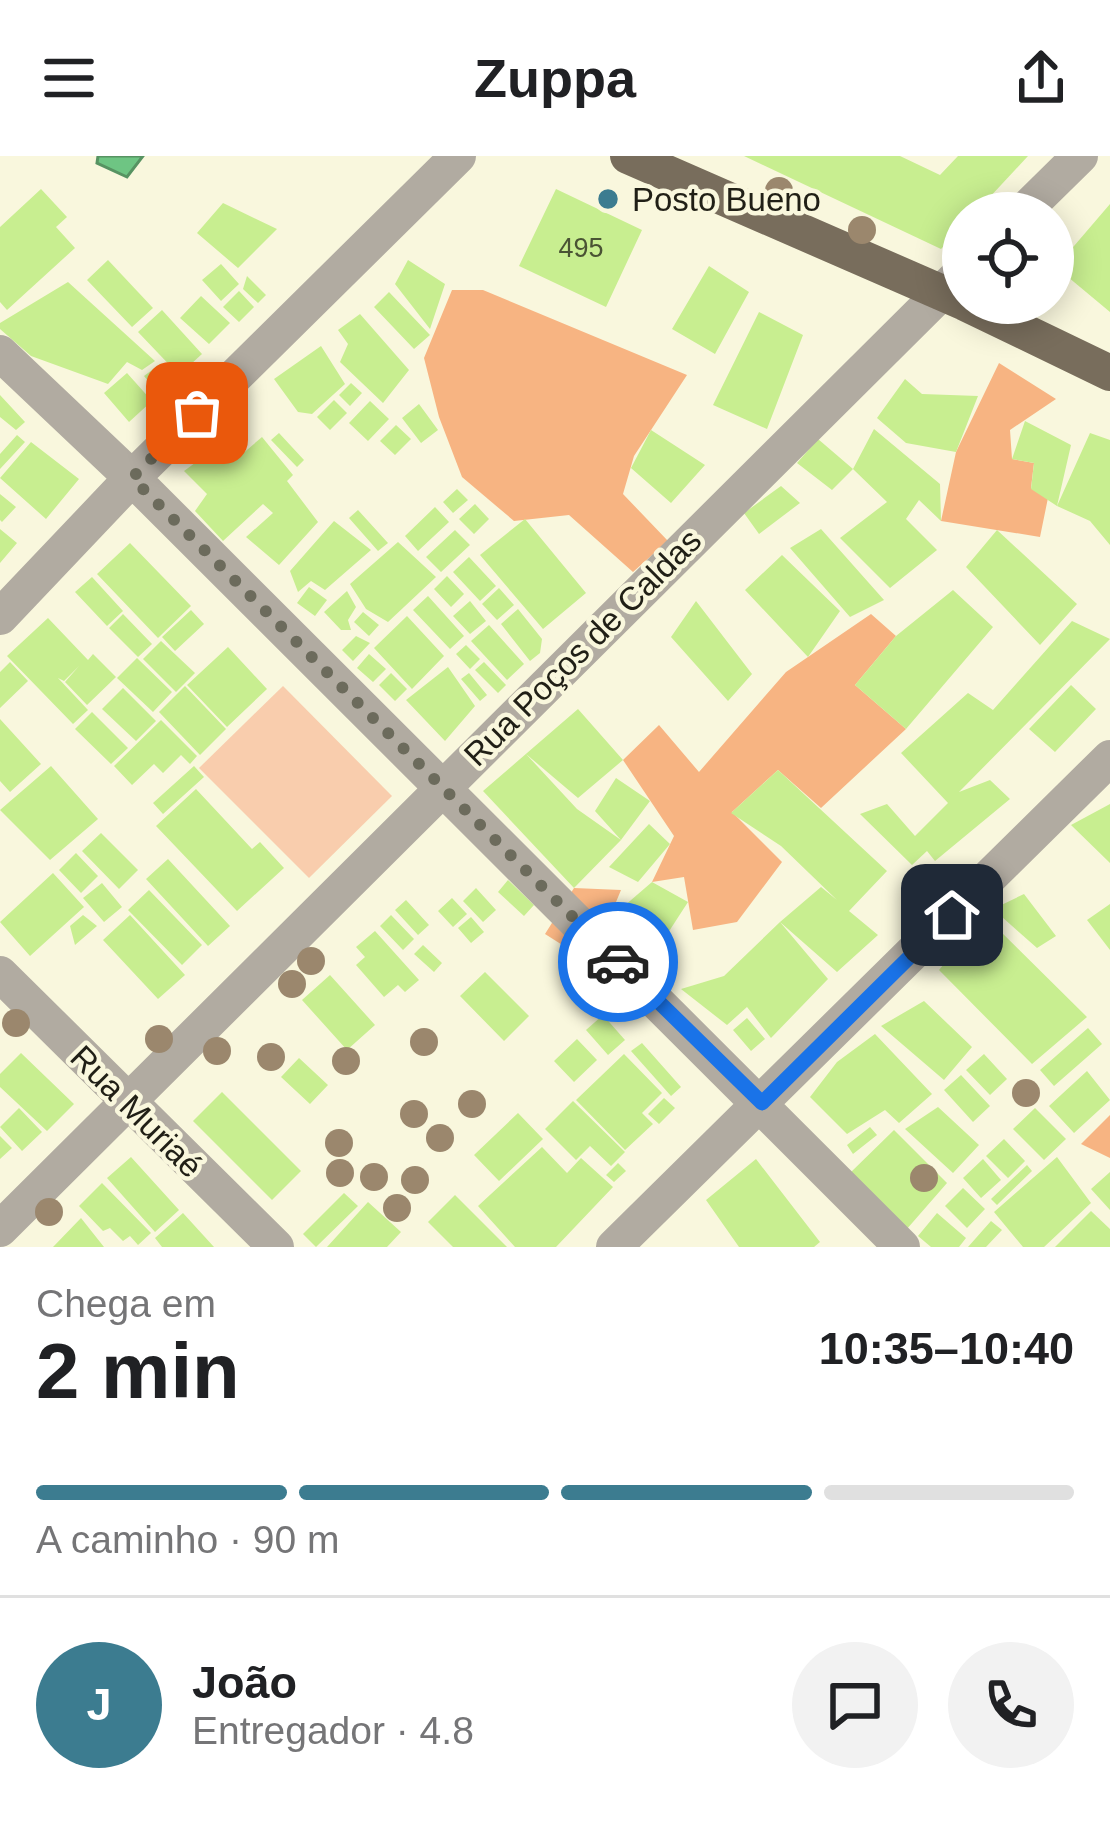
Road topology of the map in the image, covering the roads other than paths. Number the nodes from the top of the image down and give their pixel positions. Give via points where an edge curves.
1 (458, 156) edge
2 (628, 156) edge
3 (1080, 156) edge
4 (1043, 192) edge
5 (942, 285) edge
6 (942, 307) edge
7 (1018, 324) edge
8 (0, 353) edge
9 (1110, 373) edge
10 (132, 478) junction
11 (0, 617) edge
12 (1110, 758) edge
13 (440, 788) junction
14 (0, 974) edge
15 (128, 1103) junction
16 (762, 1103) junction
17 (0, 1229) edge
18 (276, 1247) edge
19 (614, 1247) edge
20 (902, 1247) edge

1 - 10 street
2 - 5 main road
3 - 4 street
6 - 13 street, Rua Poços de Caldas
7 - 9 main road
8 - 10 street
10 - 11 street
10 - 13 street
12 - 16 street
13 - 15 street, Rua Poços de Caldas
13 - 16 street
14 - 15 street, Rua Muriaé
15 - 17 street, Rua Poços de Caldas
15 - 18 street, Rua Muriaé
16 - 19 street
16 - 20 street

